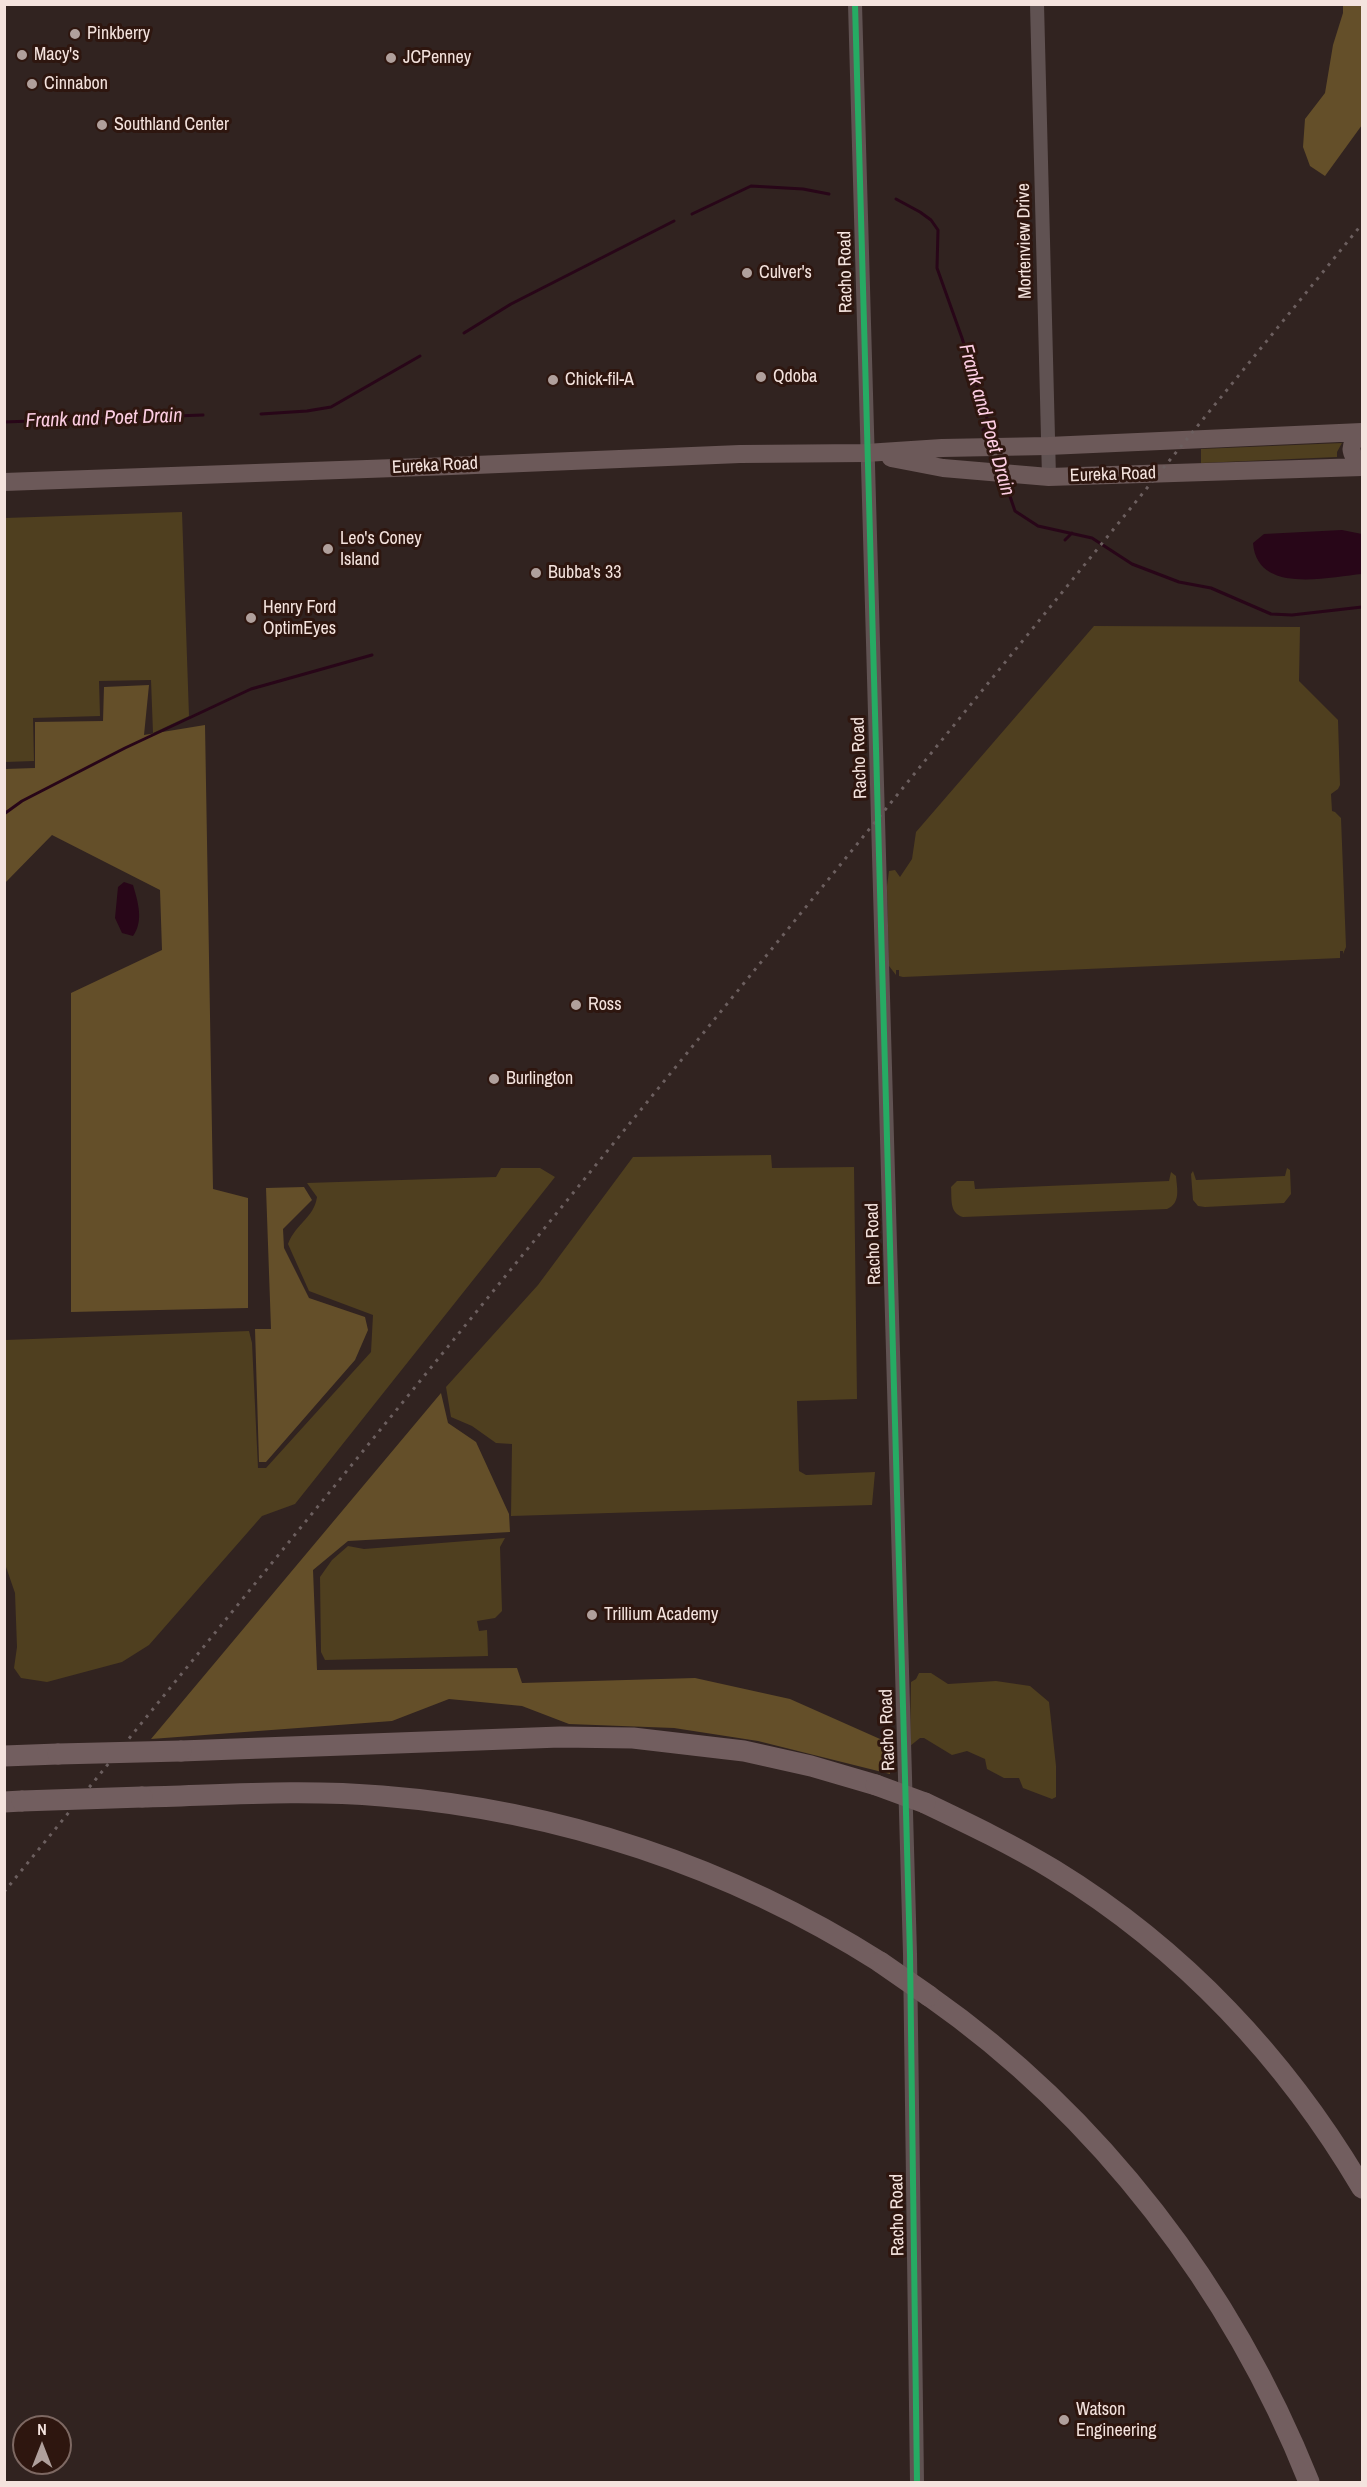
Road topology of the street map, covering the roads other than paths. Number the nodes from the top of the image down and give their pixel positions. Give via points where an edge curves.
1 (855, 4) edge
2 (1037, 4) edge
3 (1362, 432) edge
4 (1048, 446) junction
5 (866, 453) junction
6 (1362, 467) edge
7 (1049, 477) junction
8 (4, 482) edge
9 (4, 1756) edge
10 (13, 1802) edge
11 (1362, 2188) edge
12 (916, 2482) edge
13 (1309, 2482) edge

1 - 5 street, Racho Road
2 - 4 street, Mortenview Drive
3 - 4 main road, Eureka Road
3 - 6 main road via 1351,448
4 - 5 main road, Eureka Road
4 - 7 street, Mortenview Drive
5 - 7 main road, Eureka Road via 943,468
5 - 8 main road, Eureka Road via 740,453
5 - 12 street, Racho Road via 910,1954
6 - 7 main road, Eureka Road
9 - 11 highway, bridge via 560,1737 633,1738 744,1751 876,1785 925,1803 999,1839 1124,1918 1240,2022 1294,2084
10 - 13 highway, bridge via 336,1793 427,1800 523,1816 626,1843 725,1880 809,1920 879,1962 987,2039 1105,2152 1149,2204 1210,2289 1242,2341

